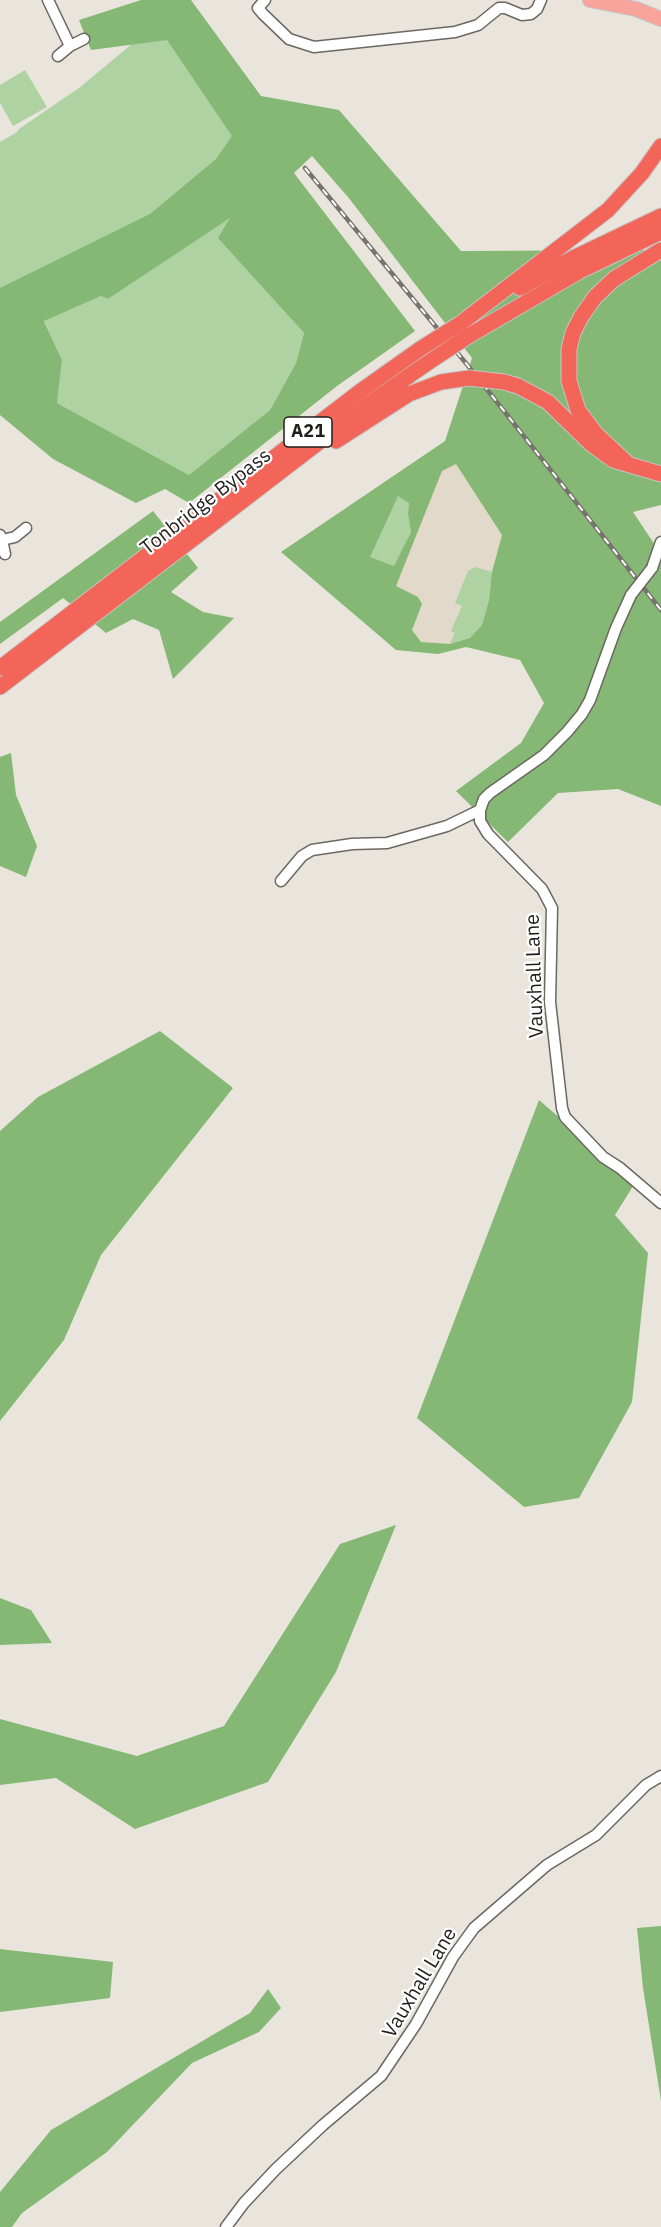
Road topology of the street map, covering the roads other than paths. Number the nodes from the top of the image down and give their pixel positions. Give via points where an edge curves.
1 (48, 0) edge
2 (265, 0) edge
3 (541, 0) edge
4 (590, 0) edge
5 (661, 8) edge
6 (636, 9) junction
7 (661, 19) edge
8 (84, 39) dead end
9 (70, 46) junction
10 (58, 56) dead end
11 (661, 146) edge
12 (661, 216) edge
13 (661, 232) edge
14 (661, 250) edge
15 (465, 326) junction
16 (628, 464) junction
17 (661, 474) edge
18 (26, 528) dead end
19 (206, 529) junction
20 (1, 537) edge
21 (661, 542) edge
22 (5, 554) dead end
23 (0, 668) edge
24 (0, 687) edge
25 (480, 810) junction
26 (281, 881) dead end
27 (661, 1203) edge
28 (661, 1776) edge
29 (226, 2227) edge

1 - 9 street
2 - 3 street via 258,8 289,39 314,47 455,32 478,25 499,8 531,14
4 - 6 main road
5 - 6 main road
6 - 7 main road
8 - 9 street
9 - 10 street
11 - 15 highway via 608,210
12 - 15 highway, Tonbridge Bypass / A21 via 573,258
13 - 15 highway, Tonbridge Bypass / A21
14 - 16 highway via 614,279 595,297 577,325 569,349 569,381 578,410 596,434
15 - 19 highway, Tonbridge Bypass / A21, bridge via 426,364
15 - 23 highway, Tonbridge Bypass / A21, bridge via 420,349 362,390
16 - 17 highway
16 - 19 highway, bridge via 601,452 548,402 518,386 469,378 441,382 392,404
18 - 20 street via 15,537
19 - 24 highway, Tonbridge Bypass / A21
20 - 22 street
21 - 25 street, bridge via 652,567 631,595 582,714 544,755 490,793
25 - 26 street via 447,826 387,843 312,850 302,855
25 - 27 street, Vauxhall Lane via 480,821 488,834 542,889 552,908 550,1002 565,1117 603,1157
28 - 29 street, Vauxhall Lane via 646,1785 596,1835 547,1864 474,1928 381,2076 276,2169

